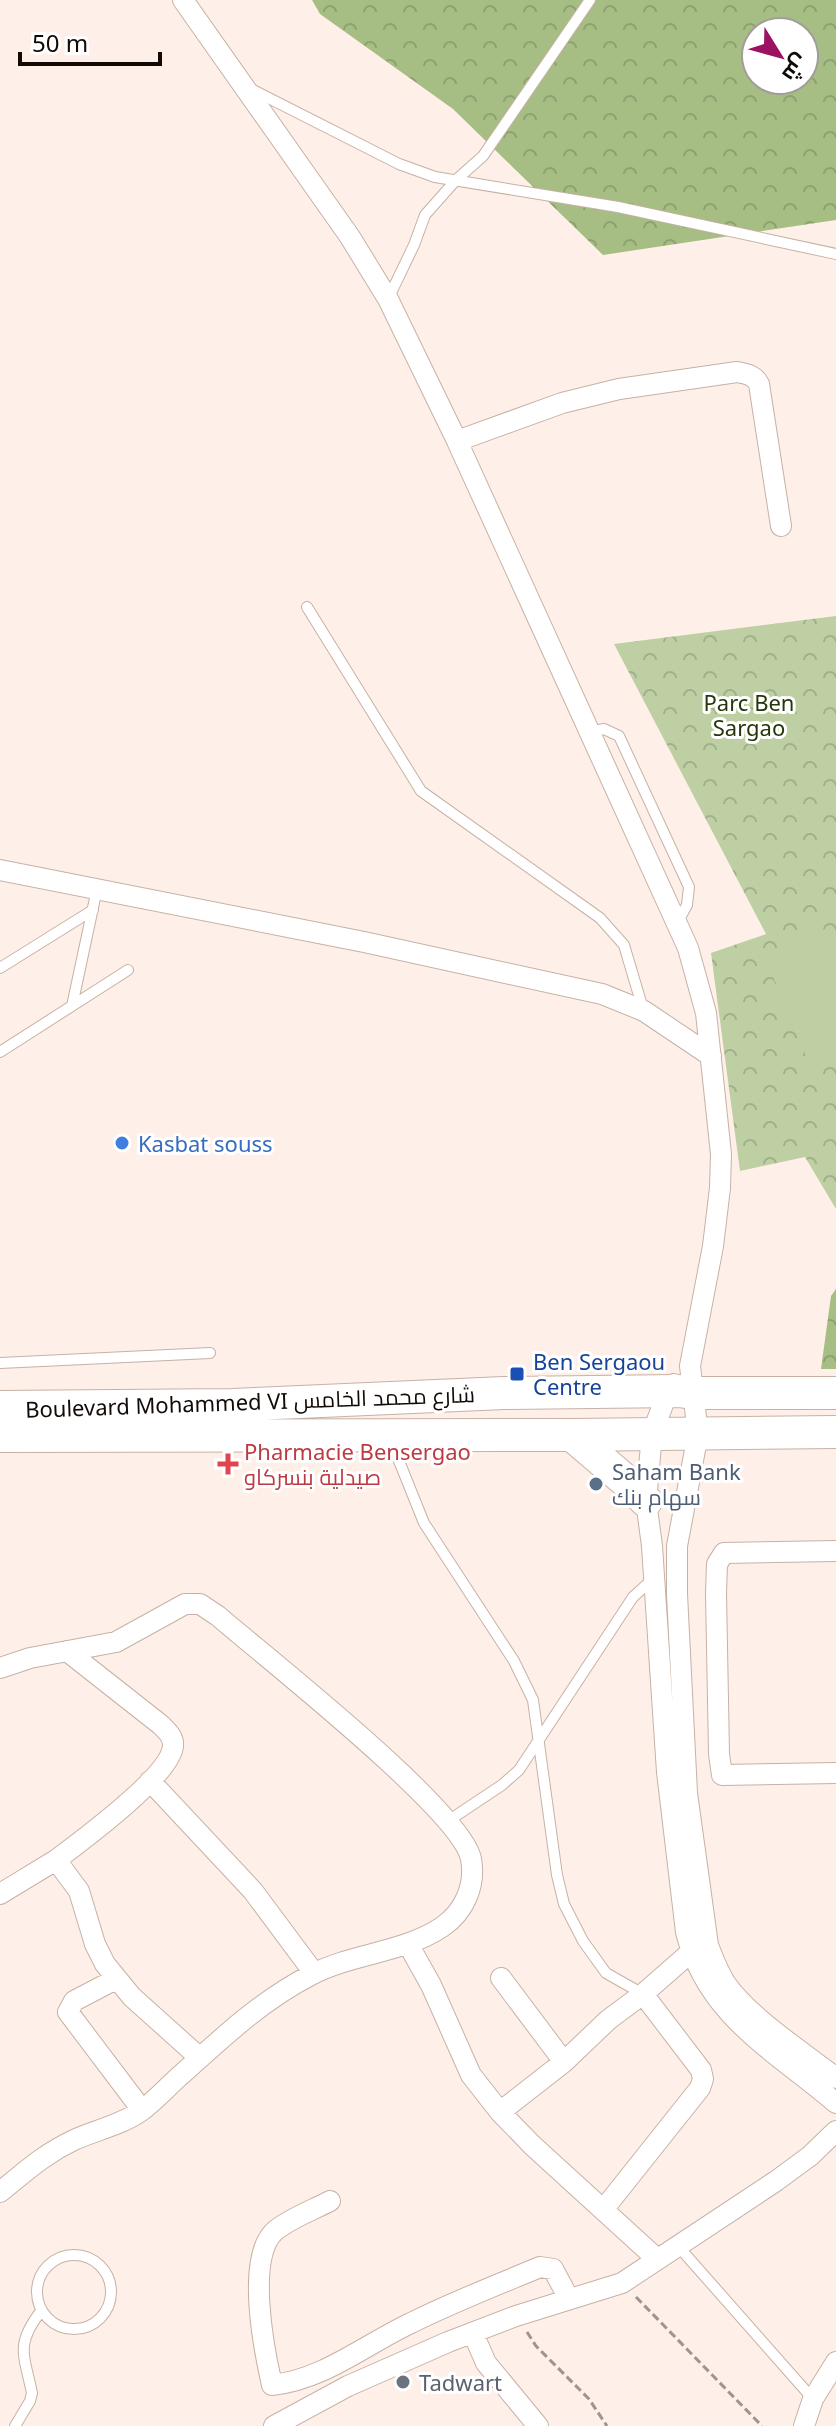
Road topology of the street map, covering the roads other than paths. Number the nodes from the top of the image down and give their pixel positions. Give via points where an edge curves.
1 (183, 0) edge
2 (582, 0) edge
3 (590, 0) edge
4 (580, 18) junction
5 (244, 85) junction
6 (456, 180) junction
7 (836, 254) edge
8 (388, 299) junction
9 (457, 441) junction
10 (781, 526) dead end
11 (307, 607) dead end
12 (0, 870) edge
13 (97, 889) junction
14 (93, 910) junction
15 (0, 968) edge
16 (128, 970) dead end
17 (72, 1006) junction
18 (644, 1011) junction
19 (0, 1052) edge
20 (711, 1056) junction
21 (210, 1353) dead end
22 (0, 1363) edge
23 (684, 1383) junction
24 (836, 1393) edge
25 (0, 1407) edge
26 (836, 1432) edge
27 (652, 1434) junction
28 (698, 1434) junction
29 (572, 1435) junction
30 (0, 1436) edge
31 (389, 1436) junction
32 (646, 1501) junction
33 (836, 1551) edge
34 (653, 1579) junction
35 (67, 1651) junction
36 (0, 1668) edge
37 (539, 1743) junction
38 (836, 1773) edge
39 (722, 1775) junction
40 (686, 1777) junction
41 (150, 1781) junction
42 (448, 1821) junction
43 (56, 1860) junction
44 (0, 1894) edge
45 (408, 1944) junction
46 (691, 1952) junction
47 (314, 1973) junction
48 (501, 1978) dead end
49 (116, 1979) junction
50 (643, 1994) junction
51 (200, 2058) junction
52 (564, 2062) junction
53 (836, 2078) edge
54 (836, 2103) edge
55 (142, 2110) junction
56 (500, 2112) junction
57 (836, 2131) edge
58 (2, 2185) edge
59 (330, 2201) dead end
60 (603, 2210) junction
61 (678, 2246) junction
62 (657, 2259) junction
63 (569, 2299) junction
64 (41, 2311) junction
65 (473, 2333) junction
66 (836, 2362) edge
67 (272, 2385) junction
68 (813, 2399) junction
69 (278, 2423) edge
70 (15, 2426) edge
71 (538, 2426) edge
72 (804, 2426) edge

1 - 5 street
2 - 4 lane
3 - 4 lane
4 - 6 lane via 483,156
5 - 6 lane via 399,164
5 - 8 street
6 - 7 lane via 618,207
6 - 8 lane via 425,215
8 - 9 street
9 - 10 street via 562,403 619,389 747,374 759,384
9 - 20 street via 688,948 703,996
11 - 18 lane via 421,791 600,918 624,945
12 - 13 street
13 - 14 lane
13 - 18 street via 602,994
14 - 15 lane
14 - 17 lane
16 - 17 lane
17 - 19 lane
18 - 20 street
20 - 23 street via 720,1188
21 - 22 lane
23 - 24 main road, Boulevard Mohammed VI شارع محمد الخامس
23 - 25 main road, Boulevard Mohammed VI شارع محمد الخامس via 232,1405
23 - 27 street
23 - 28 street
26 - 28 main road, Boulevard Mohammed VI شارع محمد الخامس
27 - 28 main road, Boulevard Mohammed VI شارع محمد الخامس
27 - 29 main road, Boulevard Mohammed VI شارع محمد الخامس
27 - 32 street
28 - 40 street via 677,1546
29 - 31 main road, Boulevard Mohammed VI شارع محمد الخامس
29 - 32 main road
30 - 31 main road, Boulevard Mohammed VI شارع محمد الخامس
31 - 37 lane via 424,1523 514,1661 533,1700
32 - 34 street
33 - 39 street via 724,1553 717,1564
34 - 37 lane via 633,1597
34 - 46 street via 667,1772
35 - 36 street
35 - 41 street via 170,1734 174,1746 169,1758
35 - 42 street via 116,1642 174,1608 200,1604 343,1721
37 - 42 lane via 502,1785
37 - 50 lane via 564,1904 606,1973
38 - 39 street
39 - 40 street
40 - 53 street via 708,1945 716,1966 747,2006
41 - 43 street
41 - 47 street via 253,1891
42 - 45 street via 471,1859 470,1889 453,1918
43 - 44 street
43 - 49 street via 79,1891 95,1944
45 - 47 street
45 - 56 street via 471,2075
46 - 50 street
46 - 54 street via 708,1987 730,2014
47 - 51 street via 265,2003
48 - 52 street
49 - 51 street
49 - 55 street via 74,2001 68,2012
50 - 52 street
50 - 60 street via 703,2079
51 - 55 street
52 - 56 street
55 - 58 street via 73,2141
56 - 60 street
57 - 61 street via 810,2156
59 - 67 street via 276,2230 262,2254 261,2318
60 - 62 street
61 - 62 street
61 - 68 lane
62 - 63 street via 622,2283
63 - 65 street
63 - 67 street via 553,2269 540,2267 409,2323 303,2378
64 - 64 lane via 57,2326 88,2327 109,2304 106,2273 91,2259 60,2257 38,2280
64 - 70 lane via 23,2341 32,2393
65 - 69 street via 348,2386
65 - 71 street via 486,2363
66 - 68 street
67 - 69 street
68 - 72 street

